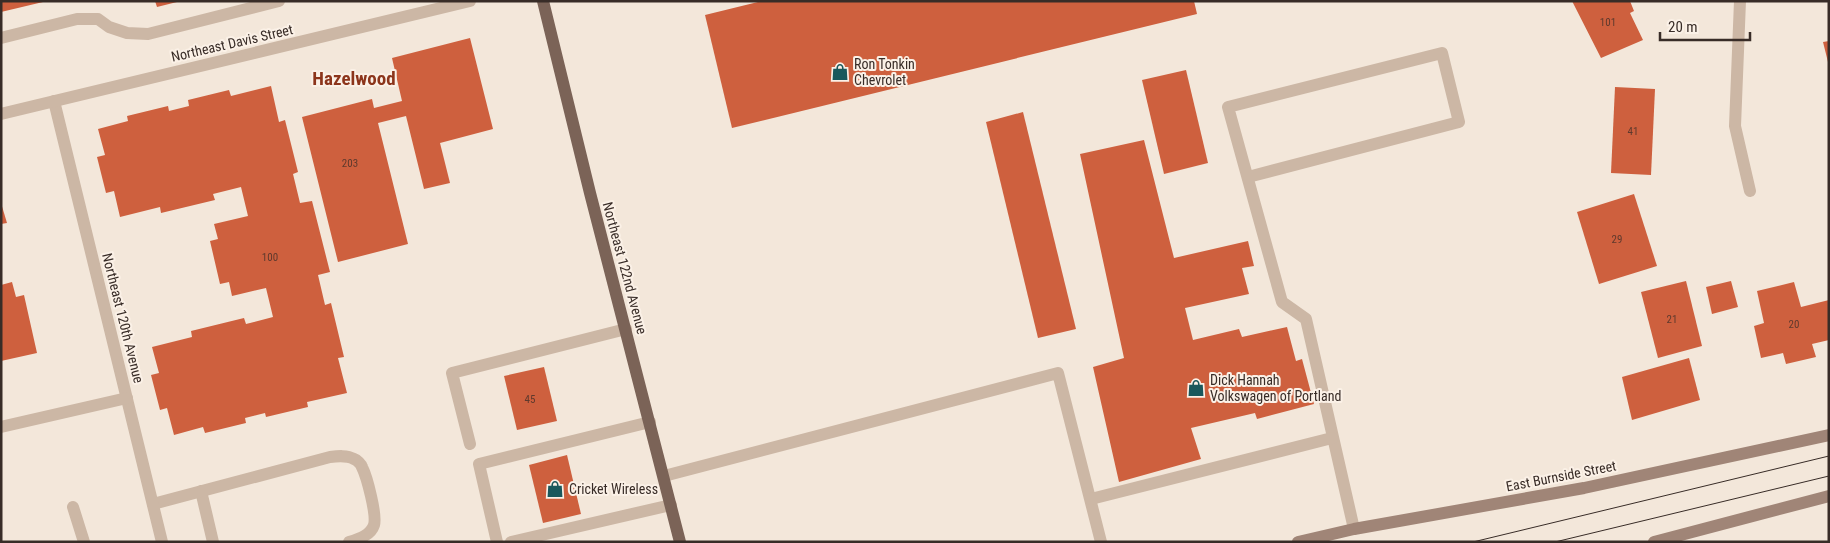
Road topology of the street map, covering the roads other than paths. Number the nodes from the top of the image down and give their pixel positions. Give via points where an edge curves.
1 (279, 1) edge
2 (470, 1) edge
3 (543, 1) edge
4 (1740, 1) edge
5 (1, 38) edge
6 (54, 101) junction
7 (1, 114) edge
8 (1248, 177) junction
9 (1750, 192) dead end
10 (626, 329) junction
11 (127, 398) junction
12 (650, 422) junction
13 (1, 427) edge
14 (1829, 435) edge
15 (1332, 438) junction
16 (470, 444) dead end
17 (664, 476) junction
18 (201, 491) junction
19 (1829, 496) edge
20 (1091, 498) junction
21 (153, 504) junction
22 (671, 505) junction
23 (73, 507) dead end
24 (1354, 529) junction
25 (84, 542) edge
26 (162, 542) edge
27 (214, 542) edge
28 (349, 542) edge
29 (498, 542) edge
30 (511, 542) edge
31 (680, 542) edge
32 (1101, 542) edge
33 (1298, 542) edge
34 (1654, 542) edge

1 - 5 street via 148,34 127,33 98,20 77,20
2 - 6 street, Northeast Davis Street
3 - 10 main road, Northeast 122nd Avenue
4 - 9 street via 1735,126
6 - 7 street, Northeast Davis Street
6 - 11 street, Northeast 120th Avenue
8 - 8 street via 1228,108 1442,53 1459,122
8 - 15 street via 1282,302 1306,319
10 - 12 main road, Northeast 122nd Avenue
10 - 16 street via 452,372
11 - 13 street
11 - 21 street, Northeast 120th Avenue
12 - 17 main road, Northeast 122nd Avenue
12 - 29 street via 478,464
14 - 24 street, East Burnside Street via 1584,488
15 - 20 street
15 - 24 street
17 - 20 street via 1058,374
17 - 22 main road, Northeast 122nd Avenue
18 - 21 street
18 - 27 street
18 - 28 street via 330,457 355,459 362,466 376,515 369,533
19 - 34 street
20 - 32 street
21 - 26 street, Northeast 120th Avenue
22 - 30 street
22 - 31 main road, Northeast 122nd Avenue
23 - 25 street
24 - 33 street, East Burnside Street

